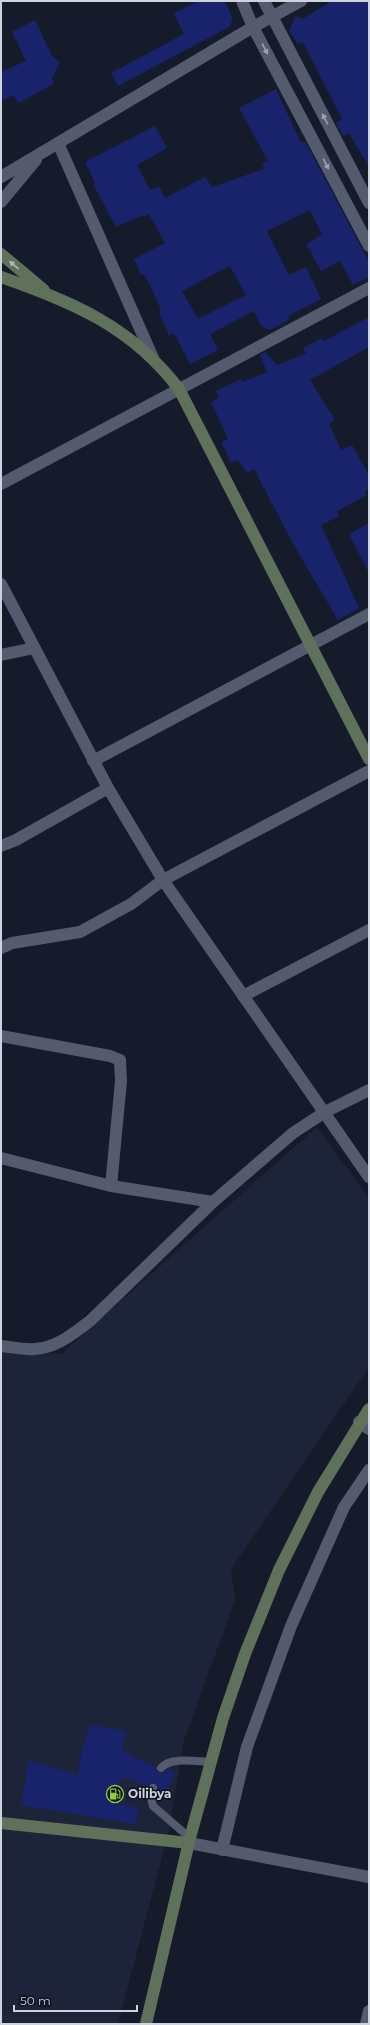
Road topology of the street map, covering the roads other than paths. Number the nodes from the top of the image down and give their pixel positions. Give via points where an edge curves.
1 (242, 1) edge
2 (264, 1) edge
3 (301, 1) edge
4 (271, 17) junction
5 (253, 27) junction
6 (58, 143) junction
7 (43, 151) junction
8 (1, 177) edge
9 (1, 202) edge
10 (369, 203) edge
11 (369, 246) edge
12 (1, 254) edge
13 (1, 277) edge
14 (369, 288) edge
15 (49, 294) junction
16 (153, 358) junction
17 (179, 389) junction
18 (1, 484) edge
19 (1, 584) edge
20 (369, 614) edge
21 (310, 646) junction
22 (34, 648) junction
23 (1, 655) edge
24 (369, 759) edge
25 (94, 761) junction
26 (369, 771) edge
27 (108, 788) junction
28 (1, 846) edge
29 (163, 880) junction
30 (369, 930) edge
31 (1, 948) edge
32 (243, 996) junction
33 (1, 1036) edge
34 (369, 1090) edge
35 (325, 1112) junction
36 (1, 1158) edge
37 (369, 1177) edge
38 (110, 1186) junction
39 (213, 1202) junction
40 (1, 1346) edge
41 (369, 1409) edge
42 (364, 1425) edge
43 (369, 1470) edge
44 (212, 1762) junction
45 (161, 1768) dead end
46 (153, 1788) dead end
47 (1, 1823) edge
48 (190, 1840) junction
49 (222, 1850) junction
50 (369, 1877) edge
51 (369, 2011) edge
52 (146, 2024) edge
53 (366, 2024) edge

1 - 5 street
2 - 4 street
3 - 4 street
4 - 5 street
10 -> 4 street
5 - 6 street
5 -> 11 street
6 - 7 street
6 - 16 street
7 - 8 street
7 - 9 street
15 -> 12 main road
13 - 15 main road
14 - 17 street
15 - 16 main road via 78,306 105,322
16 - 17 main road
17 - 18 street
17 - 21 main road
19 - 22 street
20 - 21 street
21 - 24 main road
21 - 25 street
22 - 23 street
22 - 25 street
25 - 27 street
26 - 29 street
27 - 28 street
27 - 29 street
29 - 31 street via 130,904 80,932 12,943
29 - 32 street
30 - 32 street
32 - 35 street
33 - 38 street via 120,1060 121,1080
34 - 35 street
35 - 37 street
35 - 39 street via 294,1133
36 - 38 street
38 - 39 street
39 - 40 street via 90,1321 72,1334 56,1344 35,1349
41 - 42 main road
42 - 44 main road via 318,1492 279,1570 245,1654 223,1718
43 - 49 street via 344,1507 292,1626 247,1747
44 - 45 lane via 173,1761
44 - 48 main road
46 - 48 lane via 153,1806
47 - 48 main road
48 - 49 street
48 - 52 main road
49 - 50 street
51 - 53 street

